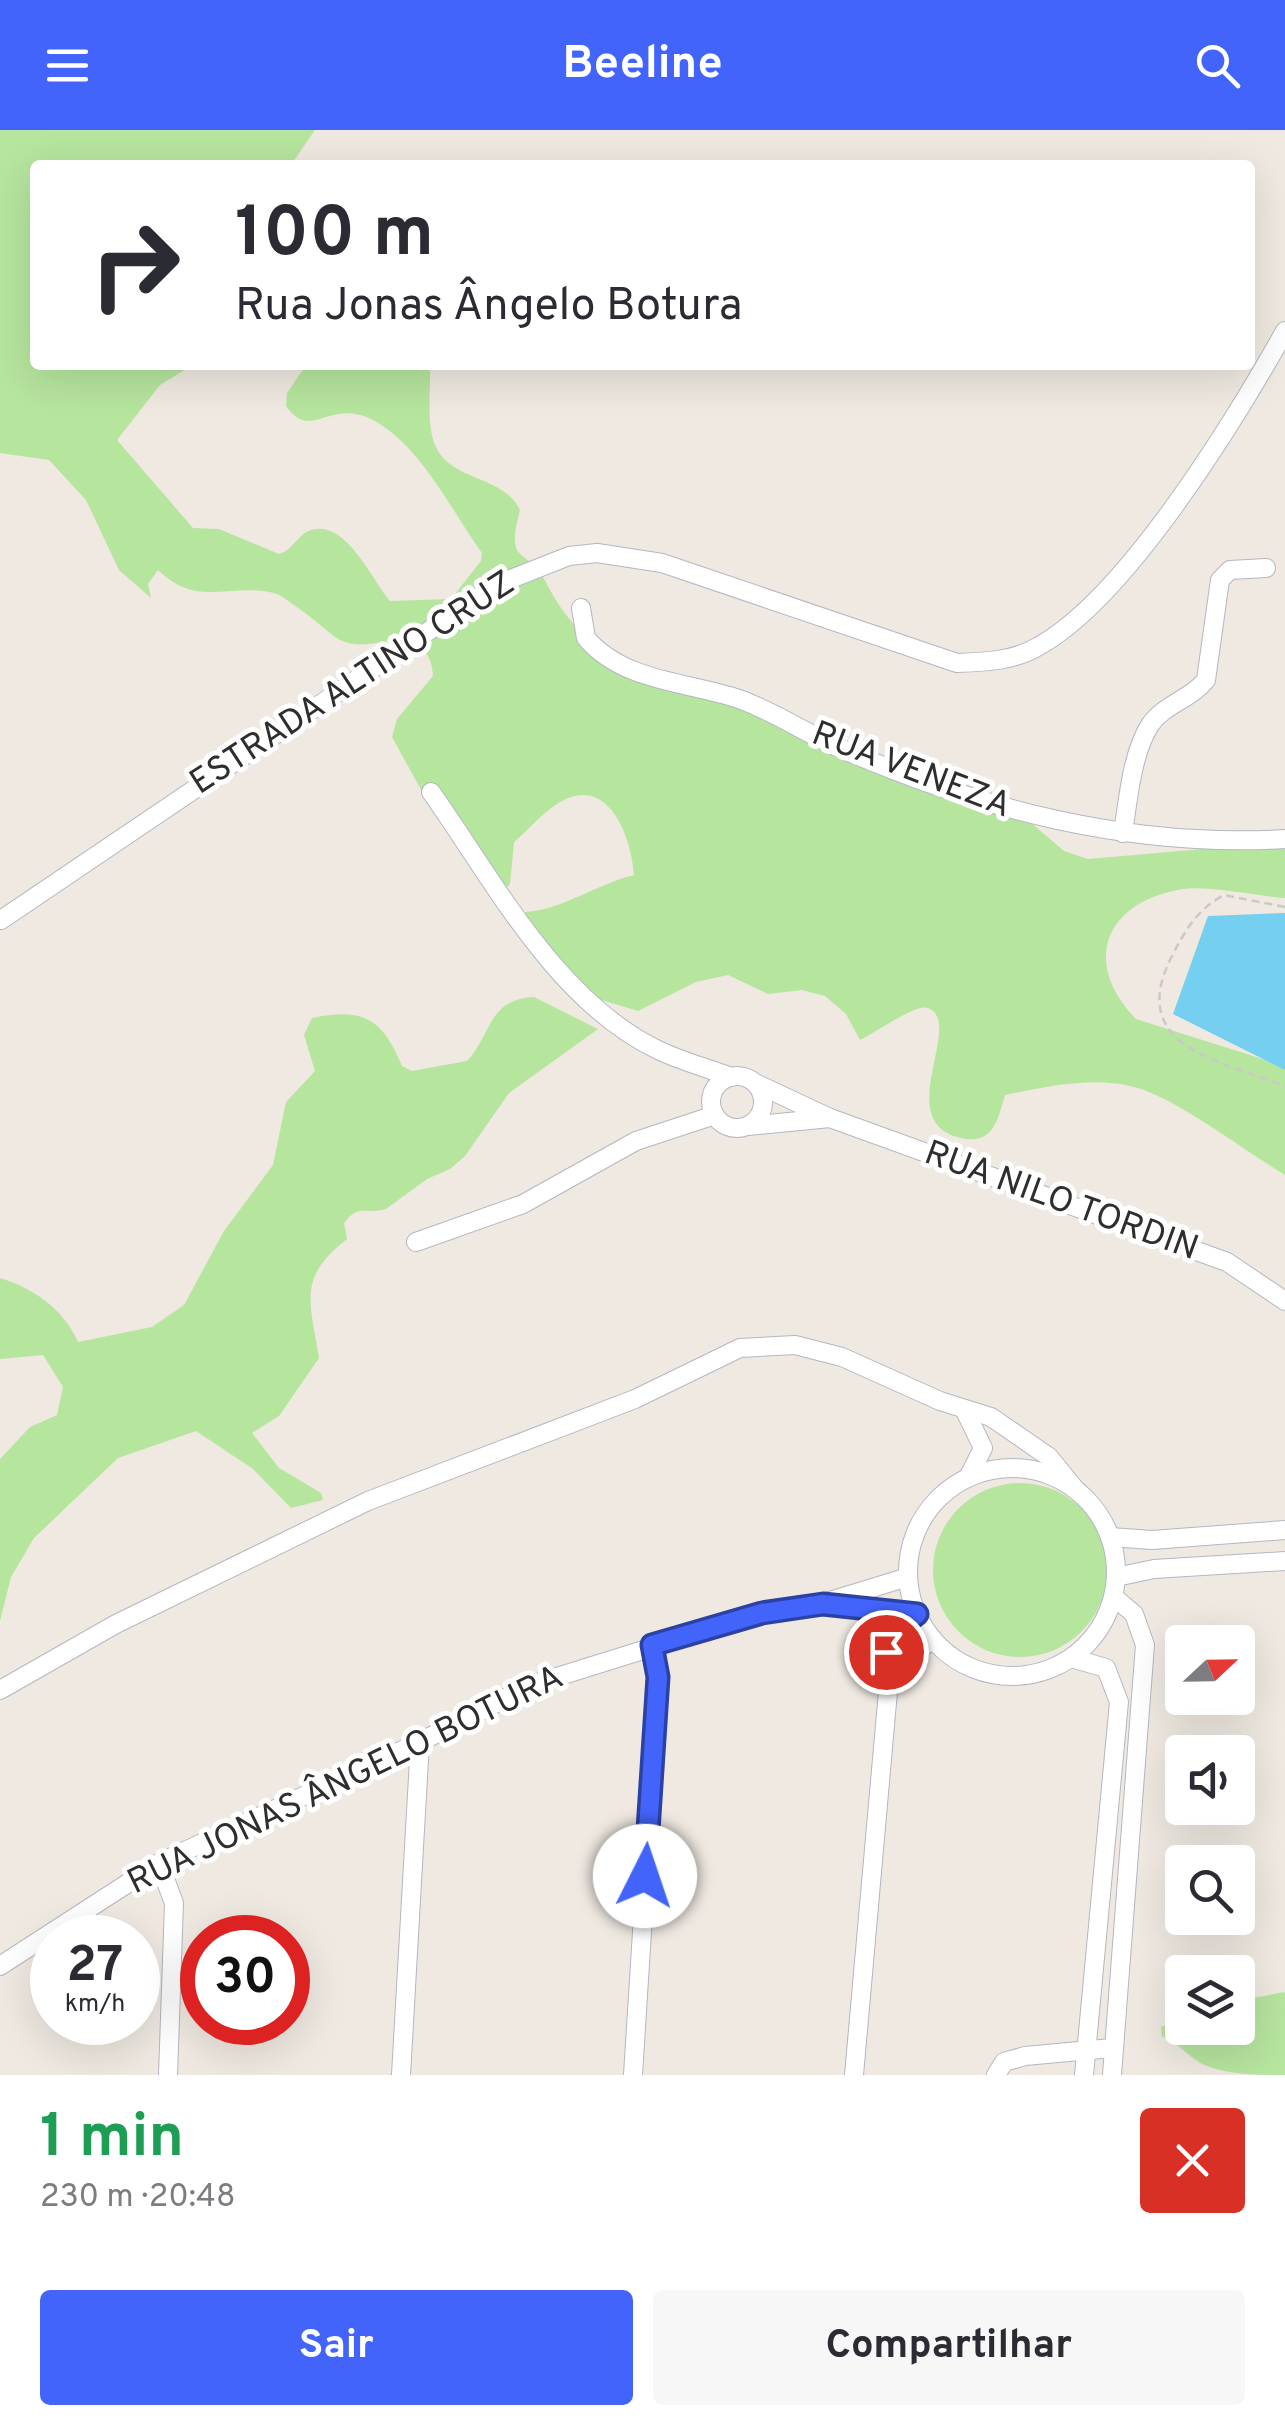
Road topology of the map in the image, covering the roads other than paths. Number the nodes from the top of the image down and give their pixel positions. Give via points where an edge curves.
1 (1285, 332) edge
2 (1266, 568) dead end
3 (581, 608) dead end
4 (431, 792) dead end
5 (1123, 833) junction
6 (1285, 839) edge
7 (0, 920) edge
8 (730, 1077) junction
9 (755, 1082) junction
10 (715, 1115) junction
11 (830, 1118) junction
12 (748, 1126) junction
13 (416, 1242) dead end
14 (1285, 1301) edge
15 (964, 1411) junction
16 (969, 1476) junction
17 (1075, 1489) junction
18 (1285, 1530) edge
19 (1110, 1538) junction
20 (1285, 1562) edge
21 (1116, 1576) junction
22 (908, 1577) junction
23 (1114, 1597) junction
24 (823, 1604) junction
25 (918, 1616) junction
26 (932, 1638) junction
27 (652, 1645) junction
28 (1072, 1658) junction
29 (890, 1680) junction
30 (0, 1690) edge
31 (420, 1742) junction
32 (159, 1863) junction
33 (0, 1966) edge
34 (1112, 2048) junction
35 (1085, 2051) junction
36 (168, 2075) edge
37 (400, 2075) edge
38 (632, 2075) edge
39 (854, 2075) edge
40 (996, 2075) edge
41 (1084, 2075) edge
42 (1112, 2075) edge

1 - 7 street, ESTRADA ALTINO CRUZ via 1156,528 1091,602 1040,646 1003,660 957,663 662,563 597,553 569,556 518,572 454,612
2 - 5 street via 1230,570 1220,580 1206,680 1150,724
3 - 5 street, RUA VENEZA via 586,638 618,664 740,700 928,784 1028,815
4 - 8 street via 553,964 586,998 656,1049
5 - 6 street, RUA VENEZA via 1212,843
8 - 9 street
8 - 10 street via 712,1094
9 - 11 street, RUA NILO TORDIN
9 - 12 street via 763,1106
10 - 12 street via 732,1128
10 - 13 street via 636,1140 523,1204
11 - 12 street, RUA NILO TORDIN
11 - 14 street, RUA NILO TORDIN via 1227,1262
15 - 16 street via 983,1448
15 - 17 street via 992,1417 1049,1457
15 - 30 street via 796,1345 740,1348 634,1399 368,1501 116,1624
16 - 17 street via 1020,1468
16 - 22 street via 929,1508 912,1542
17 - 19 street
18 - 19 street
19 - 21 street
20 - 21 street
21 - 23 street
22 - 24 street, RUA JONAS ÂNGELO BOTURA
22 - 25 street
23 - 28 street via 1098,1632
23 - 34 street via 1134,1614 1145,1645
24 - 25 street, RUA JONAS ÂNGELO BOTURA
24 - 27 street, RUA JONAS ÂNGELO BOTURA via 762,1613
25 - 26 street
25 - 29 street via 888,1642
26 - 28 street via 986,1674 1045,1672
26 - 29 street
27 - 31 street, RUA JONAS ÂNGELO BOTURA via 530,1685
27 - 38 street via 658,1677
28 - 35 street via 1106,1668 1119,1702
29 - 39 street
31 - 32 street, RUA JONAS ÂNGELO BOTURA
31 - 37 street
32 - 33 street, RUA JONAS ÂNGELO BOTURA
32 - 36 street via 174,1902
34 - 35 street
34 - 42 street
35 - 40 street via 1025,2056 1004,2062
35 - 41 street

